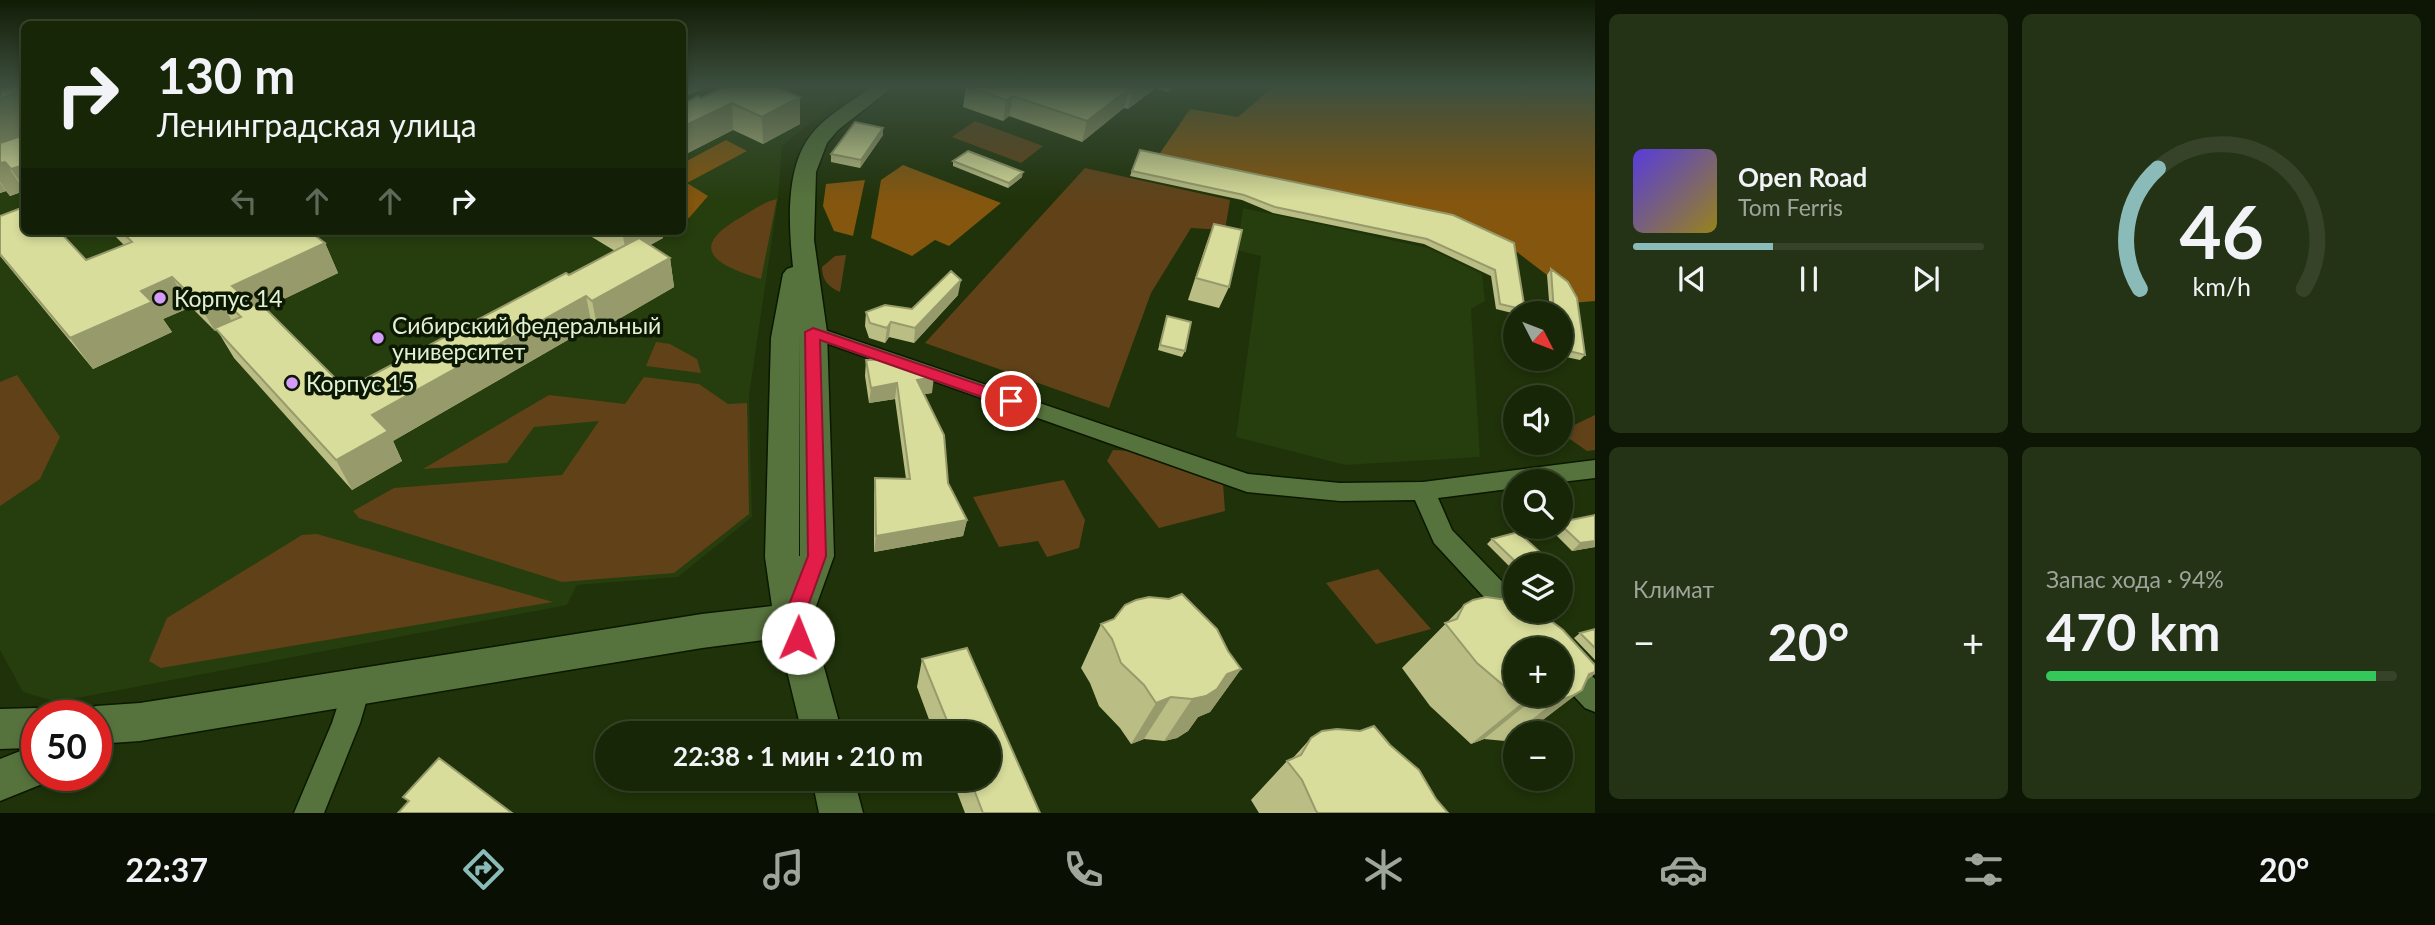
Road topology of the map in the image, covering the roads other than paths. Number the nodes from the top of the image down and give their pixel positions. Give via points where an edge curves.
1 (832, 125) edge
2 (802, 240) junction
3 (813, 332) junction
4 (1595, 468) edge
5 (1423, 491) junction
6 (793, 620) junction
7 (1538, 637) edge
8 (1573, 676) edge
9 (356, 689) junction
10 (1595, 699) edge
11 (819, 721) edge
12 (140, 722) junction
13 (112, 724) edge
14 (21, 728) edge
15 (0, 729) edge
16 (112, 734) edge
17 (21, 771) edge
18 (0, 780) edge
19 (836, 791) edge
20 (309, 813) edge
21 (841, 813) edge

1 - 2 main road via 813,148 805,172
2 - 3 main road
2 - 6 main road via 785,338 782,556
3 - 5 street via 1247,483 1340,492
3 - 6 main road via 817,556
4 - 5 street
5 - 7 street via 1443,536
6 - 9 main road
6 - 11 main road
8 - 10 street
9 - 12 main road
9 - 20 street
12 - 13 main road
12 - 16 main road
14 - 15 main road
17 - 18 main road
19 - 21 main road

